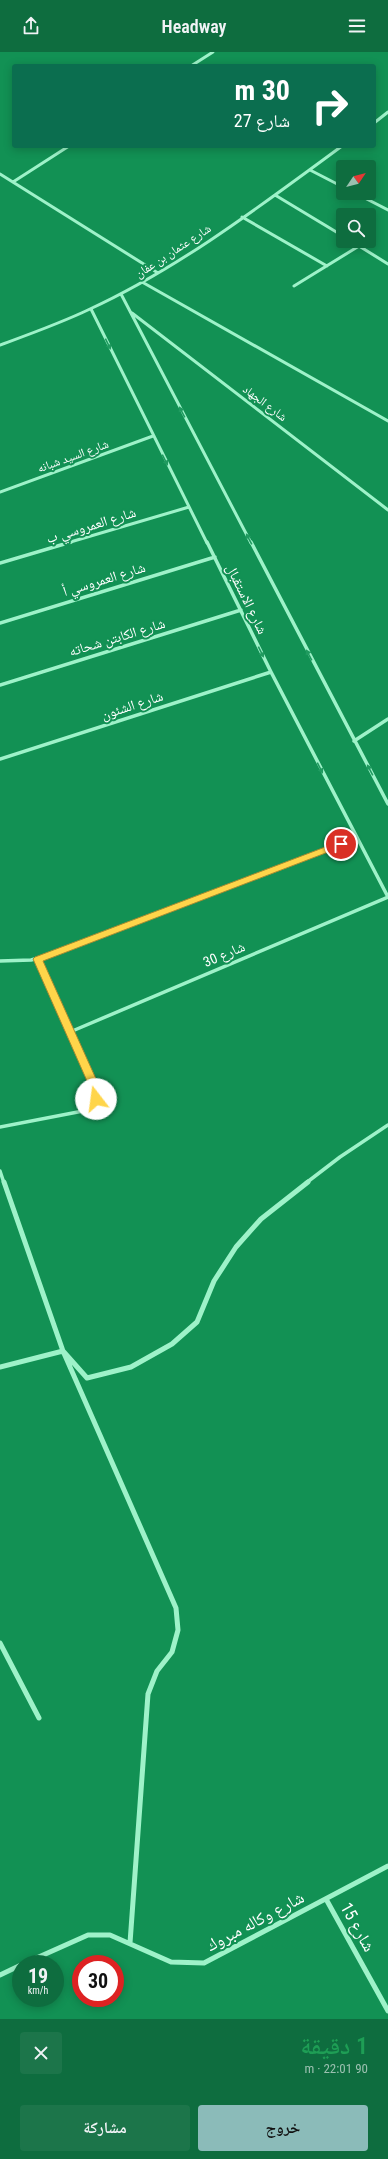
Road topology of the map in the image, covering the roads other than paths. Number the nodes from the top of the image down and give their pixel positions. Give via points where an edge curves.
1 (213, 52) edge
2 (194, 64) edge
3 (388, 112) edge
4 (376, 121) edge
5 (66, 148) edge
6 (339, 148) edge
7 (310, 170) junction
8 (0, 174) edge
9 (14, 182) junction
10 (336, 183) edge
11 (275, 195) junction
12 (369, 200) edge
13 (388, 210) edge
14 (242, 217) junction
15 (336, 232) edge
16 (356, 248) edge
17 (362, 248) edge
18 (388, 264) edge
19 (327, 266) junction
20 (158, 273) junction
21 (142, 282) junction
22 (294, 286) dead end
23 (121, 294) junction
24 (91, 308) junction
25 (130, 312) junction
26 (0, 345) edge
27 (388, 421) edge
28 (153, 436) junction
29 (0, 492) edge
30 (189, 507) junction
31 (388, 510) edge
32 (215, 557) junction
33 (0, 563) edge
34 (241, 610) junction
35 (0, 623) edge
36 (272, 672) junction
37 (0, 685) edge
38 (388, 719) edge
39 (354, 741) junction
40 (0, 759) edge
41 (388, 804) edge
42 (356, 839) junction
43 (388, 897) edge
44 (38, 959) junction
45 (0, 961) edge
46 (70, 1032) junction
47 (388, 1126) edge
48 (0, 1127) edge
49 (0, 1171) edge
50 (63, 1351) junction
51 (0, 1367) edge
52 (0, 1643) edge
53 (39, 1718) dead end
54 (388, 1866) edge
55 (326, 1899) junction
56 (130, 1943) junction
57 (44, 1955) edge
58 (12, 1970) edge
59 (0, 1975) edge
60 (388, 2011) edge

1 - 2 street
3 - 4 street
5 - 9 street
6 - 7 street, شارع عثمان بن عفان
7 - 10 street
7 - 11 street, شارع عثمان بن عفان
8 - 9 street
9 - 20 street
11 - 14 street, شارع عثمان بن عفان
11 - 15 street
12 - 13 street
14 - 19 street
14 - 20 street, شارع عثمان بن عفان
16 - 19 street
17 - 18 street
19 - 22 street
20 - 21 street, شارع عثمان بن عفان
21 - 23 street, شارع عثمان بن عفان
21 - 27 street
23 - 24 street, شارع عثمان بن عفان
23 - 25 street, شارع الاستقبال
24 - 26 street, شارع عثمان بن عفان
24 -> 28 street, شارع الاستقبال
25 - 31 street, شارع الجهاد
39 -> 25 street, شارع الاستقبال
28 - 29 street, شارع السيد شبانه
28 -> 30 street, شارع الاستقبال
30 - 32 street, شارع الاستقبال
30 - 33 street, شارع العمروسي ب
32 - 34 street, شارع الاستقبال
32 - 35 street, شارع العمروسي أ
34 -> 36 street, شارع الاستقبال
34 - 37 street, شارع الكابتن شحاته
36 - 40 street, شارع الشئون
36 -> 42 street, شارع الاستقبال
38 - 39 street
41 -> 39 street, شارع الاستقبال
42 - 43 street, شارع الاستقبال
42 - 44 street
43 - 46 street, شارع 30
44 - 45 street via 22,962
44 - 46 street
46 - 48 street via 96,1090 96,1099 91,1106 82,1111
47 - 50 street via 340,1157 261,1219 236,1247 214,1281 197,1322 172,1344 131,1367 87,1378
49 - 50 street
50 - 51 street
50 - 56 street via 176,1608 178,1630 172,1652 157,1671 148,1694
52 - 53 street
54 - 55 street, شارع وكاله مبروك
55 - 56 street, شارع وكاله مبروك via 204,1963 171,1962
55 - 60 street, شارع 15
56 - 57 street, شارع وكاله مبروك via 110,1935 88,1935
58 - 59 street, شارع وكاله مبروك

